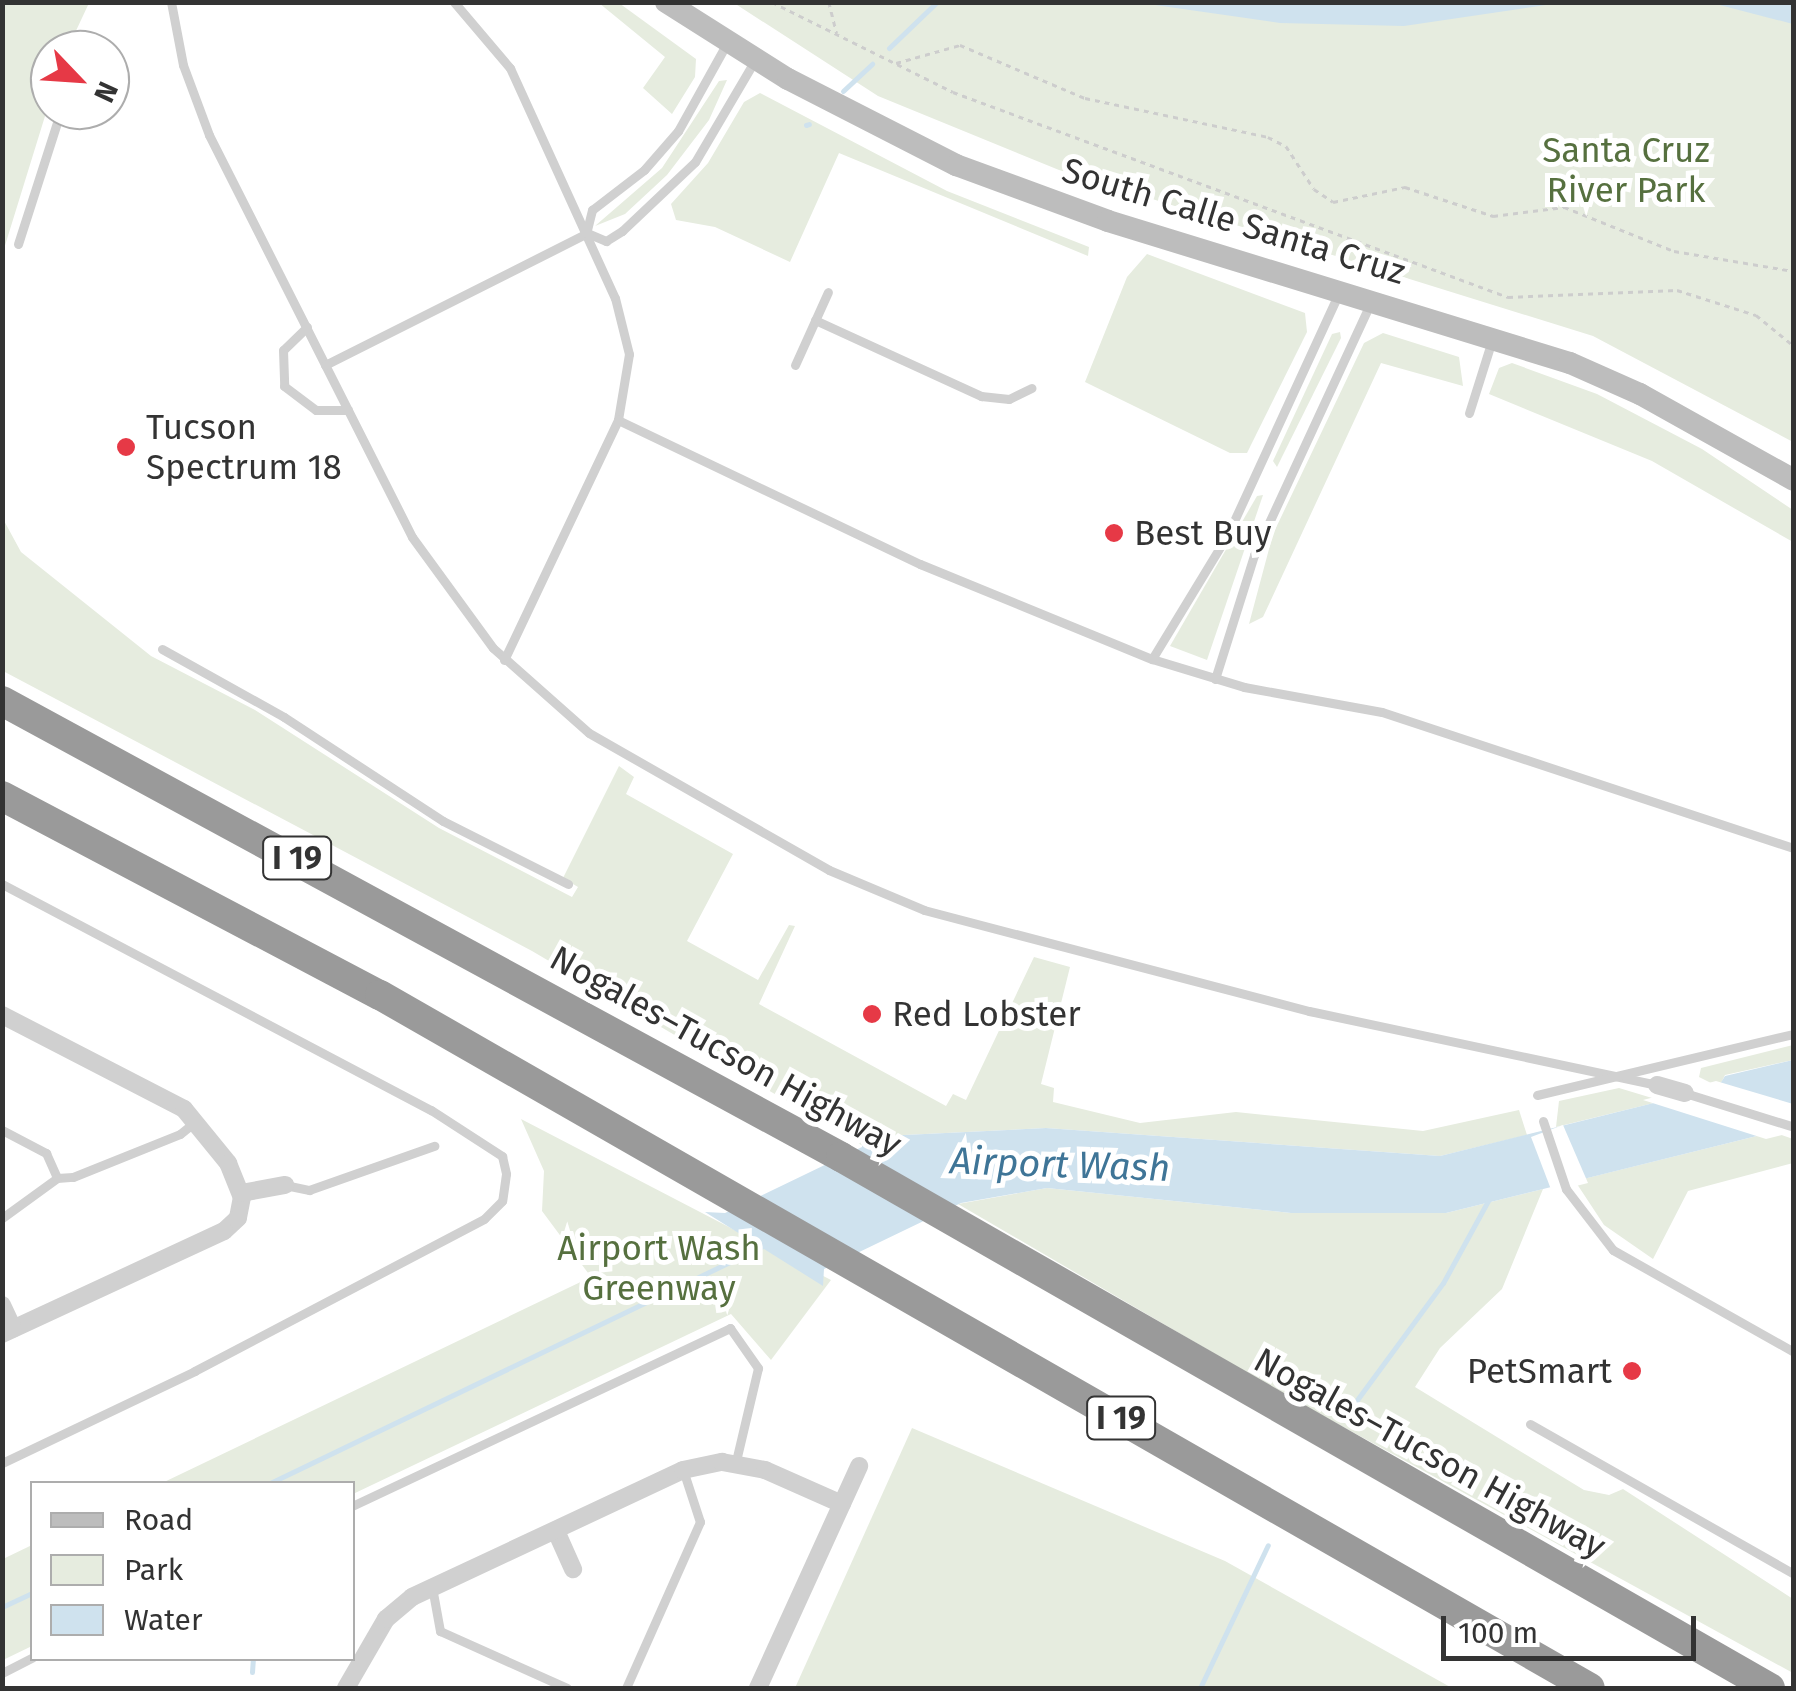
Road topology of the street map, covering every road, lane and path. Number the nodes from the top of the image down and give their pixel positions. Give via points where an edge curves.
1 (170, 2) edge
2 (454, 2) edge
3 (666, 2) edge
4 (772, 2) edge
5 (829, 2) edge
6 (838, 35) junction
7 (727, 43) junction
8 (755, 60) junction
9 (895, 63) junction
10 (55, 130) edge
11 (586, 233) junction
12 (18, 244) dead end
13 (1794, 271) edge
14 (1340, 291) junction
15 (828, 292) dead end
16 (1372, 301) junction
17 (815, 320) junction
18 (307, 327) junction
19 (1492, 337) junction
20 (1794, 346) edge
21 (325, 364) junction
22 (795, 365) dead end
23 (1032, 388) dead end
24 (348, 410) junction
25 (1469, 413) dead end
26 (618, 420) junction
27 (1794, 480) edge
28 (162, 648) dead end
29 (1152, 658) junction
30 (504, 660) junction
31 (1214, 680) junction
32 (2, 701) edge
33 (2, 796) edge
34 (1794, 848) edge
35 (2, 884) edge
36 (568, 884) dead end
37 (2, 1015) edge
38 (1794, 1034) edge
39 (1616, 1073) junction
40 (1657, 1084) joint
41 (1685, 1092) joint
42 (1538, 1095) dead end
43 (196, 1120) junction
44 (1544, 1120) dead end
45 (1794, 1127) edge
46 (2, 1130) edge
47 (434, 1146) dead end
48 (57, 1178) junction
49 (285, 1185) joint
50 (242, 1195) junction
51 (2, 1218) edge
52 (2, 1305) edge
53 (8, 1332) edge
54 (1794, 1352) edge
55 (1530, 1424) dead end
56 (2, 1462) edge
57 (1371, 1462) junction
58 (735, 1464) junction
59 (859, 1466) dead end
60 (683, 1470) junction
61 (842, 1504) junction
62 (355, 1505) edge
63 (556, 1531) junction
64 (573, 1569) dead end
65 (1794, 1574) edge
66 (1398, 1577) junction
67 (432, 1587) junction
68 (30, 1659) edge
69 (2, 1673) edge
70 (1794, 1684) edge
71 (346, 1688) edge
72 (567, 1688) edge
73 (626, 1688) edge
74 (758, 1688) edge
75 (1563, 1688) edge
76 (1590, 1688) edge
77 (1770, 1688) edge

1 - 18 lane via 198,110
2 - 11 lane via 510,68
3 - 7 street, South Calle Santa Cruz
4 - 6 path
5 - 6 path
6 - 9 path
7 - 8 street, South Calle Santa Cruz
7 - 11 lane via 678,131 644,170 592,210
8 - 11 lane via 709,143 667,193 606,241
8 - 14 street, South Calle Santa Cruz via 956,165 1074,210
9 - 13 path via 960,46 1085,98 1268,137 1286,146 1314,189 1333,202 1405,186 1493,216 1564,207 1674,250
9 - 20 path via 954,92 1508,296 1677,290 1756,316
10 - 12 lane
11 - 21 lane
11 - 26 lane via 628,340 630,369
14 - 16 street, South Calle Santa Cruz
14 - 29 lane via 1228,534
15 - 17 lane
16 - 19 street, South Calle Santa Cruz
16 - 31 lane via 1254,555
17 - 22 lane
17 - 23 lane via 981,396 1009,399
18 - 21 lane
18 - 24 lane via 282,350 284,386 316,410
19 - 25 lane
19 - 27 street, South Calle Santa Cruz via 1618,384
21 - 24 lane
24 - 30 lane via 424,557
26 - 29 lane via 909,560
26 - 30 lane
28 - 36 lane via 284,717 443,821
29 - 31 lane
30 - 39 lane via 636,764 828,870 902,902 1327,1016
31 - 34 lane via 1396,716
32 - 57 highway, Nogales–Tucson Highway / I 19 via 841,1157
33 - 66 highway, I 19 via 380,995
35 - 56 lane via 430,1110 502,1156 506,1174 502,1201 484,1219 196,1371
37 - 43 street
38 - 39 lane
39 - 40 lane
39 - 42 lane
40 - 41 street
41 - 45 lane
43 - 48 lane via 180,1134
43 - 50 street
44 - 54 lane via 1575,1205 1632,1264
46 - 48 lane via 46,1153
47 - 49 lane via 308,1190
48 - 51 lane
49 - 50 street
50 - 53 street via 238,1218 224,1231
52 - 53 street
55 - 65 lane
57 - 70 highway
57 - 77 highway, Nogales–Tucson Highway / I 19
58 - 60 street
58 - 61 street
58 - 62 lane via 758,1368 730,1328
59 - 61 street
60 - 63 street
60 - 73 lane via 700,1522
61 - 74 street
63 - 64 street
63 - 67 street
66 - 75 highway
66 - 76 highway, I 19
67 - 71 street via 386,1619
67 - 72 lane via 440,1632
68 - 69 lane

